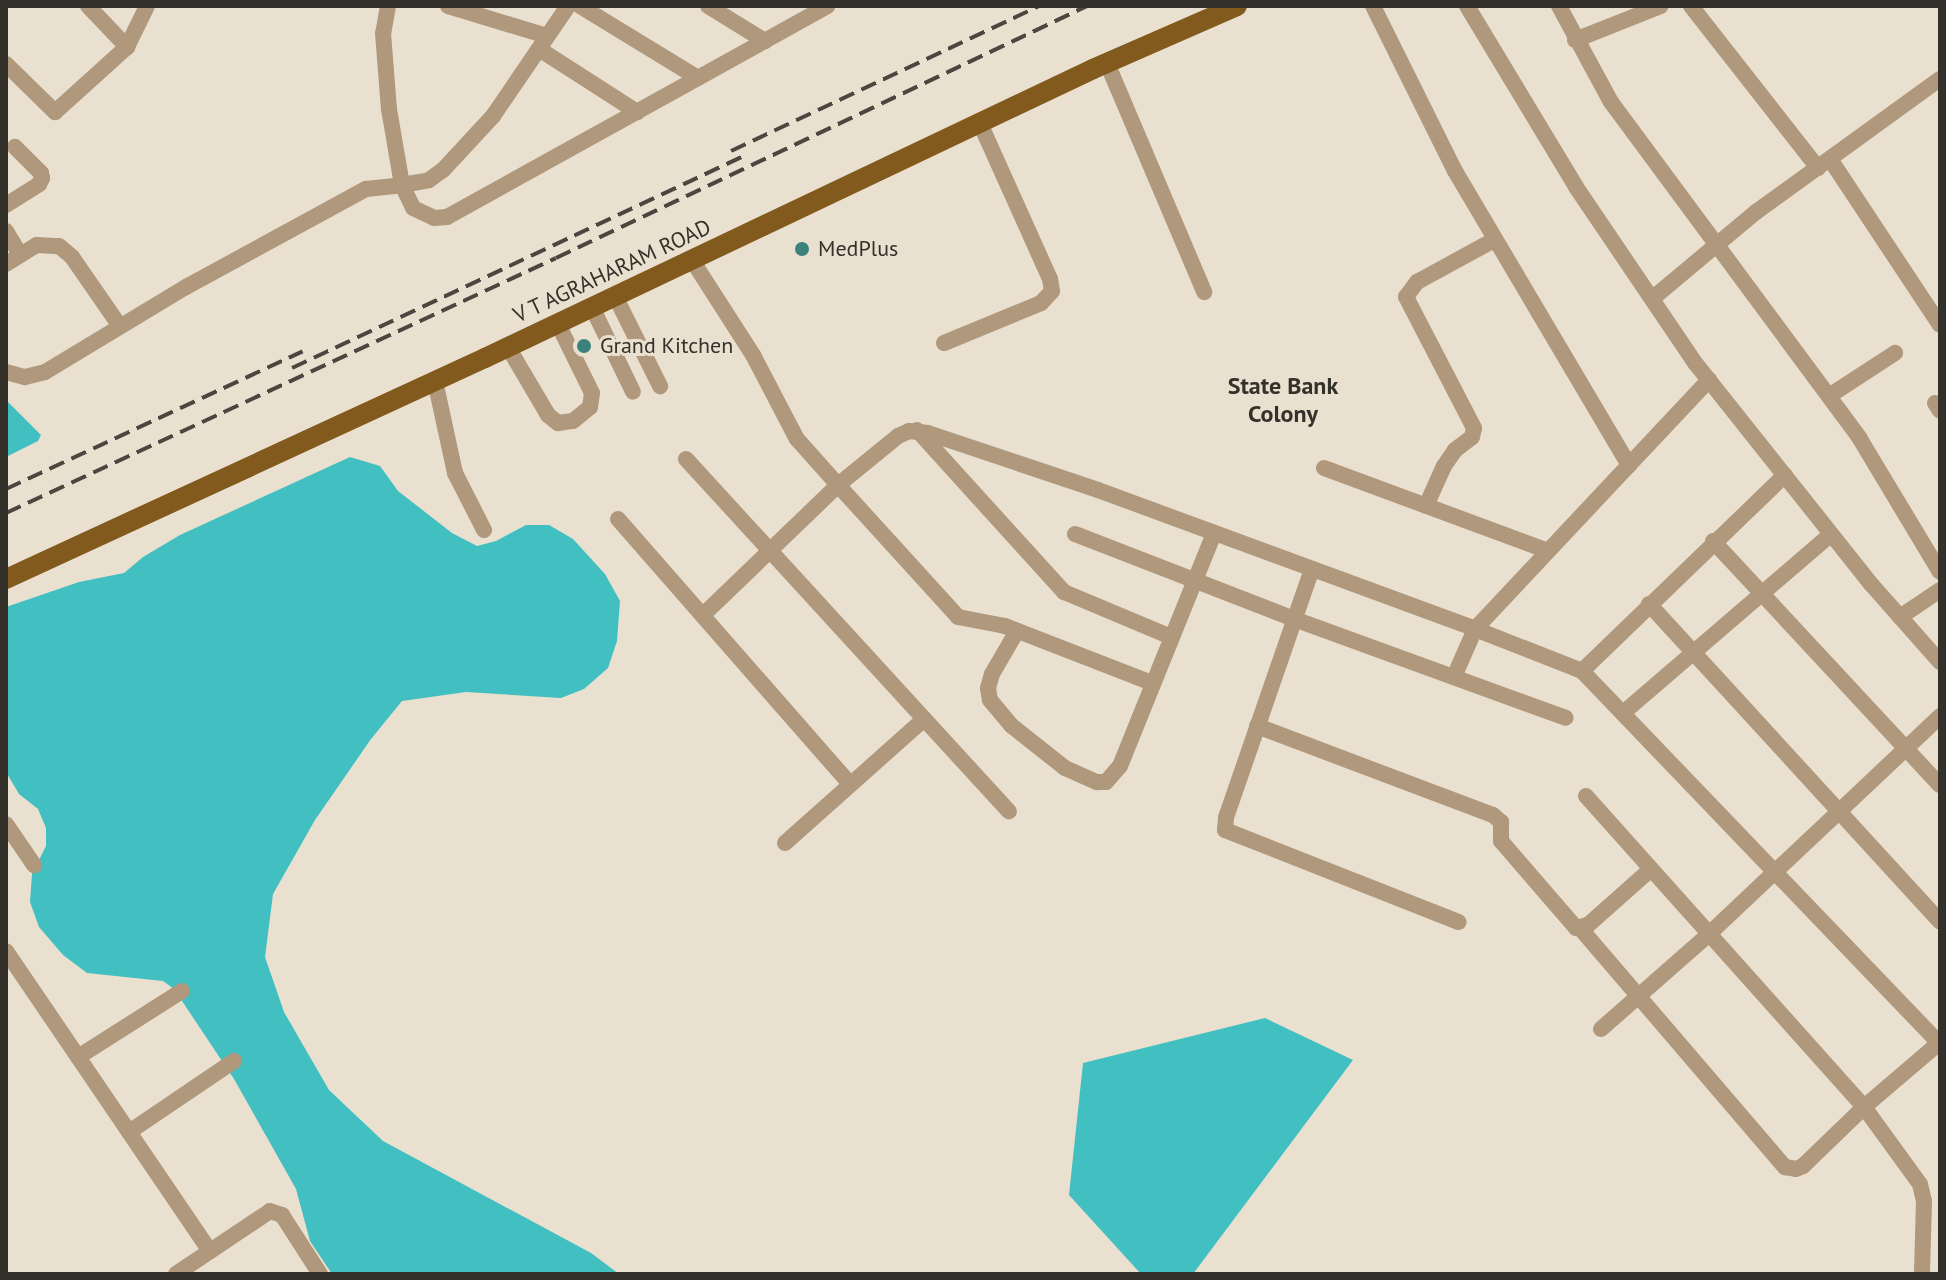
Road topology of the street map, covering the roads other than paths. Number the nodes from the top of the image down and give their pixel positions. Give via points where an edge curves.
1 (88, 6) edge
2 (147, 6) edge
3 (448, 6) edge
4 (568, 6) edge
5 (580, 6) edge
6 (708, 6) edge
7 (827, 6) edge
8 (1237, 6) edge
9 (1373, 6) edge
10 (1467, 6) edge
11 (1559, 6) edge
12 (1661, 6) edge
13 (1691, 6) edge
14 (386, 7) edge
15 (1575, 40) junction
16 (765, 41) junction
17 (543, 42) junction
18 (127, 47) junction
19 (1107, 63) junction
20 (6, 64) edge
21 (698, 78) junction
22 (1940, 79) edge
23 (637, 112) junction
24 (980, 123) junction
25 (15, 147) dead end
26 (1824, 164) junction
27 (402, 185) junction
28 (6, 205) edge
29 (6, 231) edge
30 (1494, 240) junction
31 (1717, 245) junction
32 (20, 254) junction
33 (692, 260) junction
34 (6, 264) edge
35 (1204, 292) dead end
36 (615, 296) junction
37 (1653, 298) junction
38 (592, 307) junction
39 (558, 324) junction
40 (119, 325) junction
41 (1940, 325) edge
42 (944, 343) dead end
43 (508, 347) junction
44 (1895, 353) dead end
45 (6, 372) edge
46 (1709, 380) junction
47 (435, 381) junction
48 (660, 386) dead end
49 (633, 392) dead end
50 (1829, 396) junction
51 (917, 430) junction
52 (686, 459) dead end
53 (1629, 465) junction
54 (1324, 468) dead end
55 (1785, 475) junction
56 (838, 485) junction
57 (1426, 506) junction
58 (618, 519) dead end
59 (484, 530) dead end
60 (1214, 533) junction
61 (1075, 534) dead end
62 (1831, 534) junction
63 (1713, 541) junction
64 (771, 549) junction
65 (1548, 551) junction
66 (1312, 569) junction
67 (1940, 572) edge
68 (6, 579) edge
69 (1195, 581) junction
70 (1940, 590) edge
71 (1761, 593) junction
72 (1649, 604) junction
73 (703, 615) junction
74 (1900, 617) junction
75 (1294, 619) junction
76 (1475, 629) junction
77 (1017, 631) junction
78 (1171, 637) junction
79 (1693, 652) junction
80 (1940, 662) edge
81 (1582, 671) junction
82 (1454, 677) junction
83 (1152, 683) junction
84 (1623, 713) junction
85 (1940, 716) edge
86 (1566, 718) dead end
87 (924, 719) junction
88 (1257, 726) junction
89 (1906, 748) junction
90 (850, 784) junction
91 (1940, 785) edge
92 (1586, 796) dead end
93 (1009, 811) dead end
94 (1839, 811) junction
95 (6, 824) edge
96 (785, 843) dead end
97 (34, 865) dead end
98 (1651, 869) junction
99 (1774, 871) junction
100 (1459, 922) dead end
101 (1940, 922) edge
102 (1580, 928) junction
103 (1709, 934) junction
104 (6, 951) edge
105 (182, 991) dead end
106 (1638, 997) junction
107 (1601, 1029) dead end
108 (1940, 1043) edge
109 (78, 1057) junction
110 (234, 1061) dead end
111 (1864, 1107) junction
112 (129, 1132) junction
113 (204, 1262) edge
114 (176, 1274) edge
115 (320, 1274) edge
116 (1922, 1274) edge

1 - 18 street
2 - 18 street
3 - 17 street
4 - 17 street
5 - 21 street
6 - 16 street
7 - 16 street
8 - 19 main road, V T AGRAHARAM ROAD
9 - 30 street
10 - 37 street via 1576,187
11 - 15 street
12 - 15 street
13 - 26 street
14 - 27 street via 388,94
15 - 31 street via 1611,102
16 - 21 street
17 - 23 street
17 - 27 street via 493,116 443,170 429,180
18 - 20 street via 55,112
19 - 24 main road, V T AGRAHARAM ROAD
19 - 35 street
21 - 23 street
22 - 26 street
23 - 27 street via 447,217 434,218 413,208
24 - 33 main road, V T AGRAHARAM ROAD
24 - 42 street via 1052,291 1041,303
25 - 28 street via 42,178
26 - 31 street
26 - 41 street
27 - 40 street via 346,197
29 - 32 street
30 - 53 street
30 - 57 street via 1417,282 1406,297 1474,428 1472,437 1444,466
31 - 37 street
31 - 50 street
32 - 34 street
32 - 40 street via 49,244 66,251
33 - 36 main road, V T AGRAHARAM ROAD
33 - 56 street via 753,355 797,439
36 - 38 main road, V T AGRAHARAM ROAD
36 - 48 street
37 - 46 street
38 - 39 main road, V T AGRAHARAM ROAD
38 - 49 street
39 - 43 main road, V T AGRAHARAM ROAD
39 - 43 street via 592,393 590,407 573,421 558,423 548,415
40 - 45 street via 45,372 25,377
43 - 47 main road, V T AGRAHARAM ROAD
44 - 50 street
46 - 53 street
46 - 55 street
47 - 59 street via 455,473
47 - 68 main road, V T AGRAHARAM ROAD
50 - 67 street
51 - 56 street via 898,436
51 - 60 street
51 - 78 street via 1064,592
52 - 64 street
53 - 65 street
54 - 57 street
55 - 62 street
55 - 63 street
56 - 64 street
56 - 77 street via 958,617
57 - 65 street
58 - 73 street
60 - 66 street
60 - 69 street
61 - 69 street
62 - 71 street
62 - 74 street
63 - 71 street
63 - 72 street
64 - 73 street
64 - 87 street
65 - 76 street
66 - 75 street
66 - 76 street
69 - 75 street
69 - 78 street
70 - 74 street
71 - 79 street
71 - 89 street
72 - 79 street
72 - 81 street
73 - 90 street
74 - 80 street
75 - 82 street
75 - 88 street
76 - 81 street
76 - 82 street
77 - 83 street
77 - 83 street via 992,674 990,700 1012,726 1080,776 1106,782 1116,772
78 - 83 street
79 - 84 street
79 - 94 street
81 - 84 street
82 - 86 street
84 - 99 street
85 - 89 street
87 - 90 street
87 - 93 street
88 - 100 street via 1226,818 1228,833
88 - 102 street via 1493,815 1501,822 1501,841
89 - 91 street
89 - 94 street
90 - 96 street
92 - 98 street
94 - 99 street
94 - 101 street
95 - 97 street
98 - 102 street
98 - 103 street
99 - 103 street
99 - 108 street
102 - 106 street
103 - 106 street
103 - 111 street
104 - 109 street
105 - 109 street
106 - 107 street
106 - 111 street via 1785,1167 1803,1166
108 - 111 street
109 - 112 street
110 - 112 street
111 - 116 street via 1920,1184
112 - 113 street
113 - 114 street
113 - 115 street via 274,1211 282,1215

